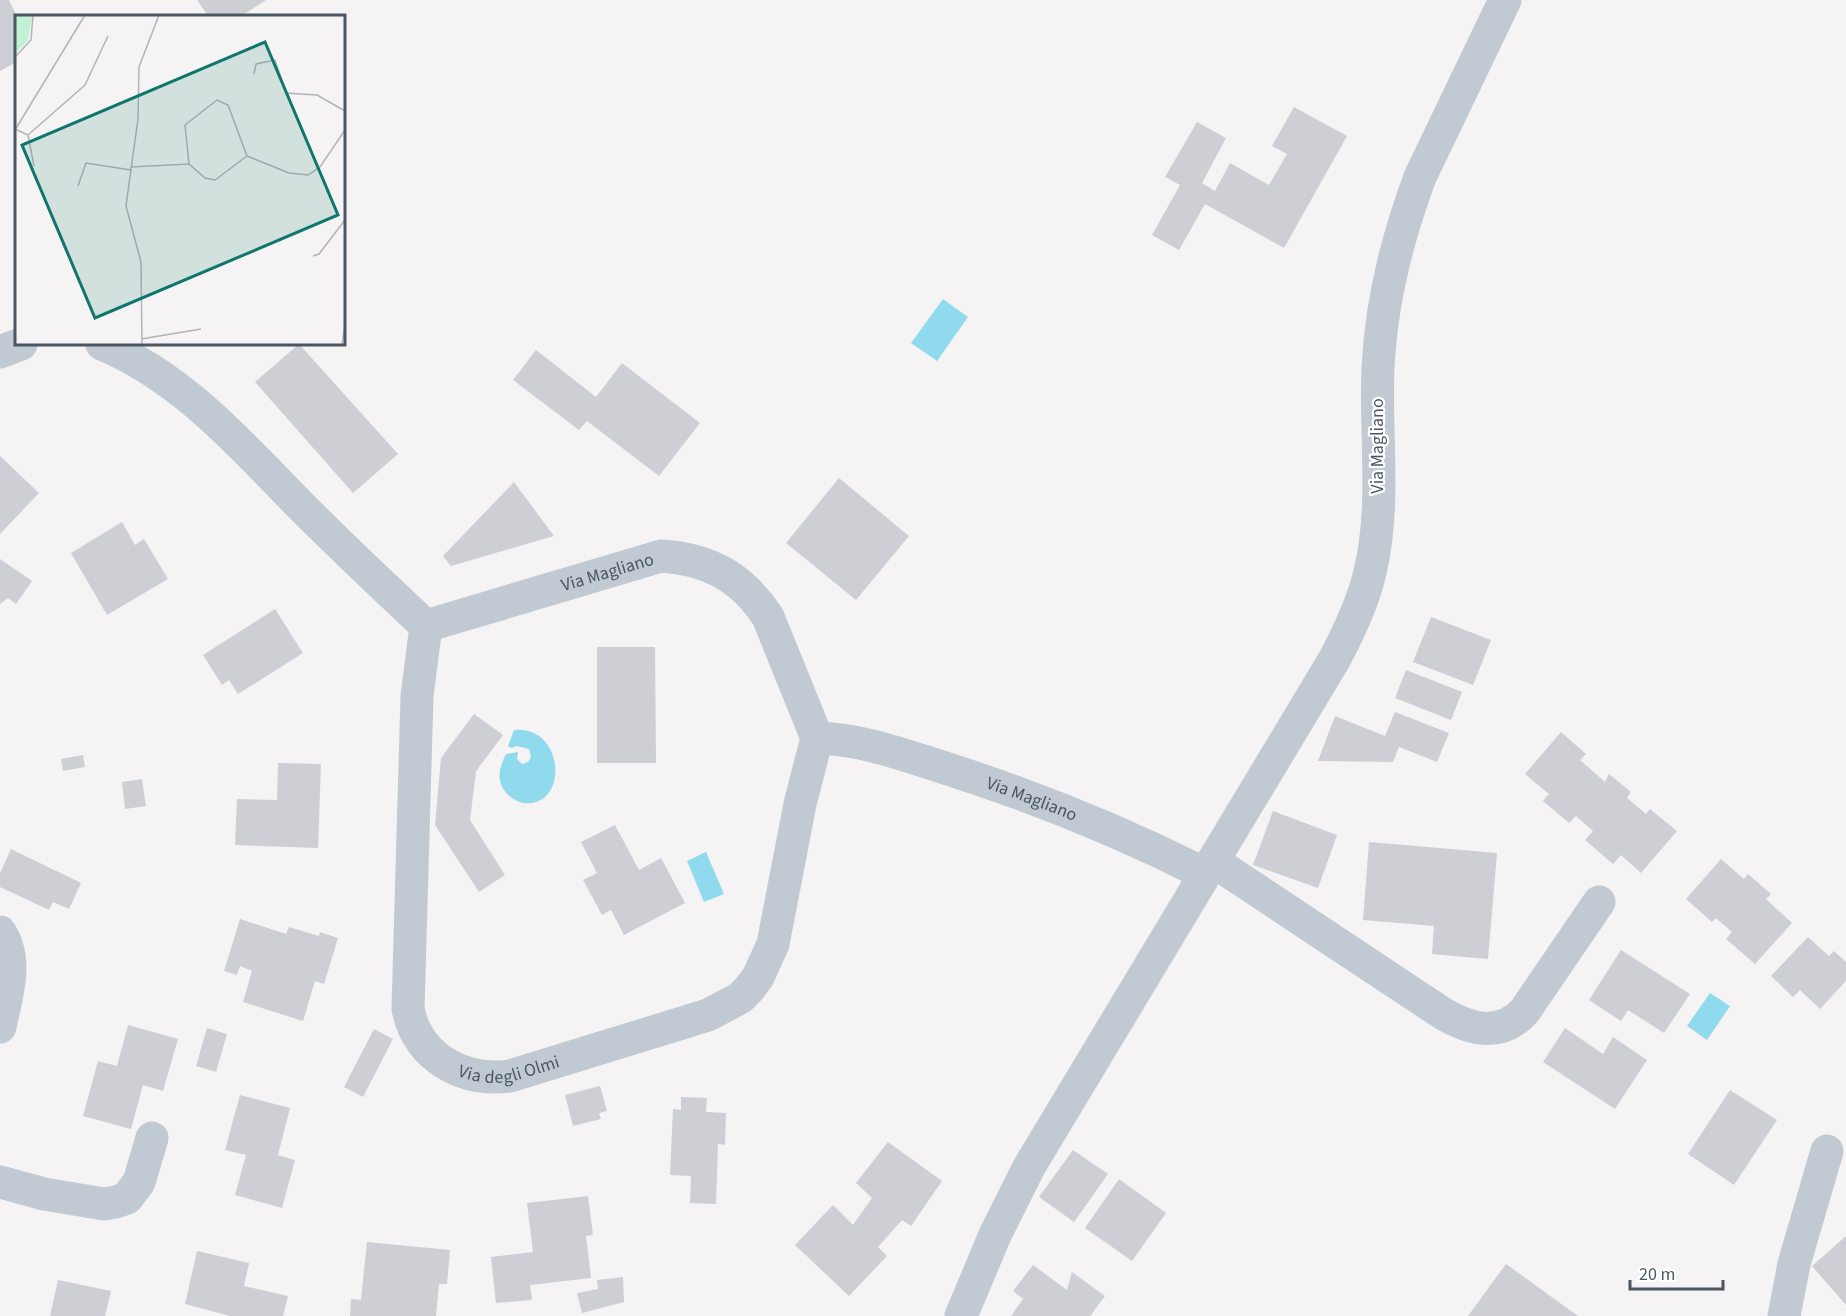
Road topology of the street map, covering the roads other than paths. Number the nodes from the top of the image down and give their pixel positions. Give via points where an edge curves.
1 (1505, 0) edge
2 (18, 345) edge
3 (104, 345) edge
4 (0, 352) edge
5 (426, 626) junction
6 (817, 738) junction
7 (1209, 867) junction
8 (1599, 902) dead end
9 (0, 932) edge
10 (0, 1027) edge
11 (152, 1138) dead end
12 (1827, 1151) dead end
13 (0, 1182) edge
14 (961, 1316) edge
15 (1784, 1316) edge

1 - 7 street, Via Magliano via 1420,177 1391,267 1378,365 1377,528 1364,596 1334,660
2 - 4 street
3 - 5 street via 146,365 200,405
5 - 6 street, Via Magliano via 661,556 701,562 721,570 757,600 768,617
5 - 6 street, Via degli Olmi via 417,696 408,1010 412,1025 436,1058 463,1072 484,1077 510,1076 708,1015 740,998 758,977 773,944
6 - 7 street, Via Magliano via 869,744 993,783
7 - 8 street via 1442,1013 1484,1029 1507,1025 1524,1012
7 - 14 street, Via Magliano via 1029,1167
9 - 10 street via 10,967
11 - 13 street via 139,1182 127,1198 116,1202 104,1204 44,1194
12 - 15 street via 1794,1263

